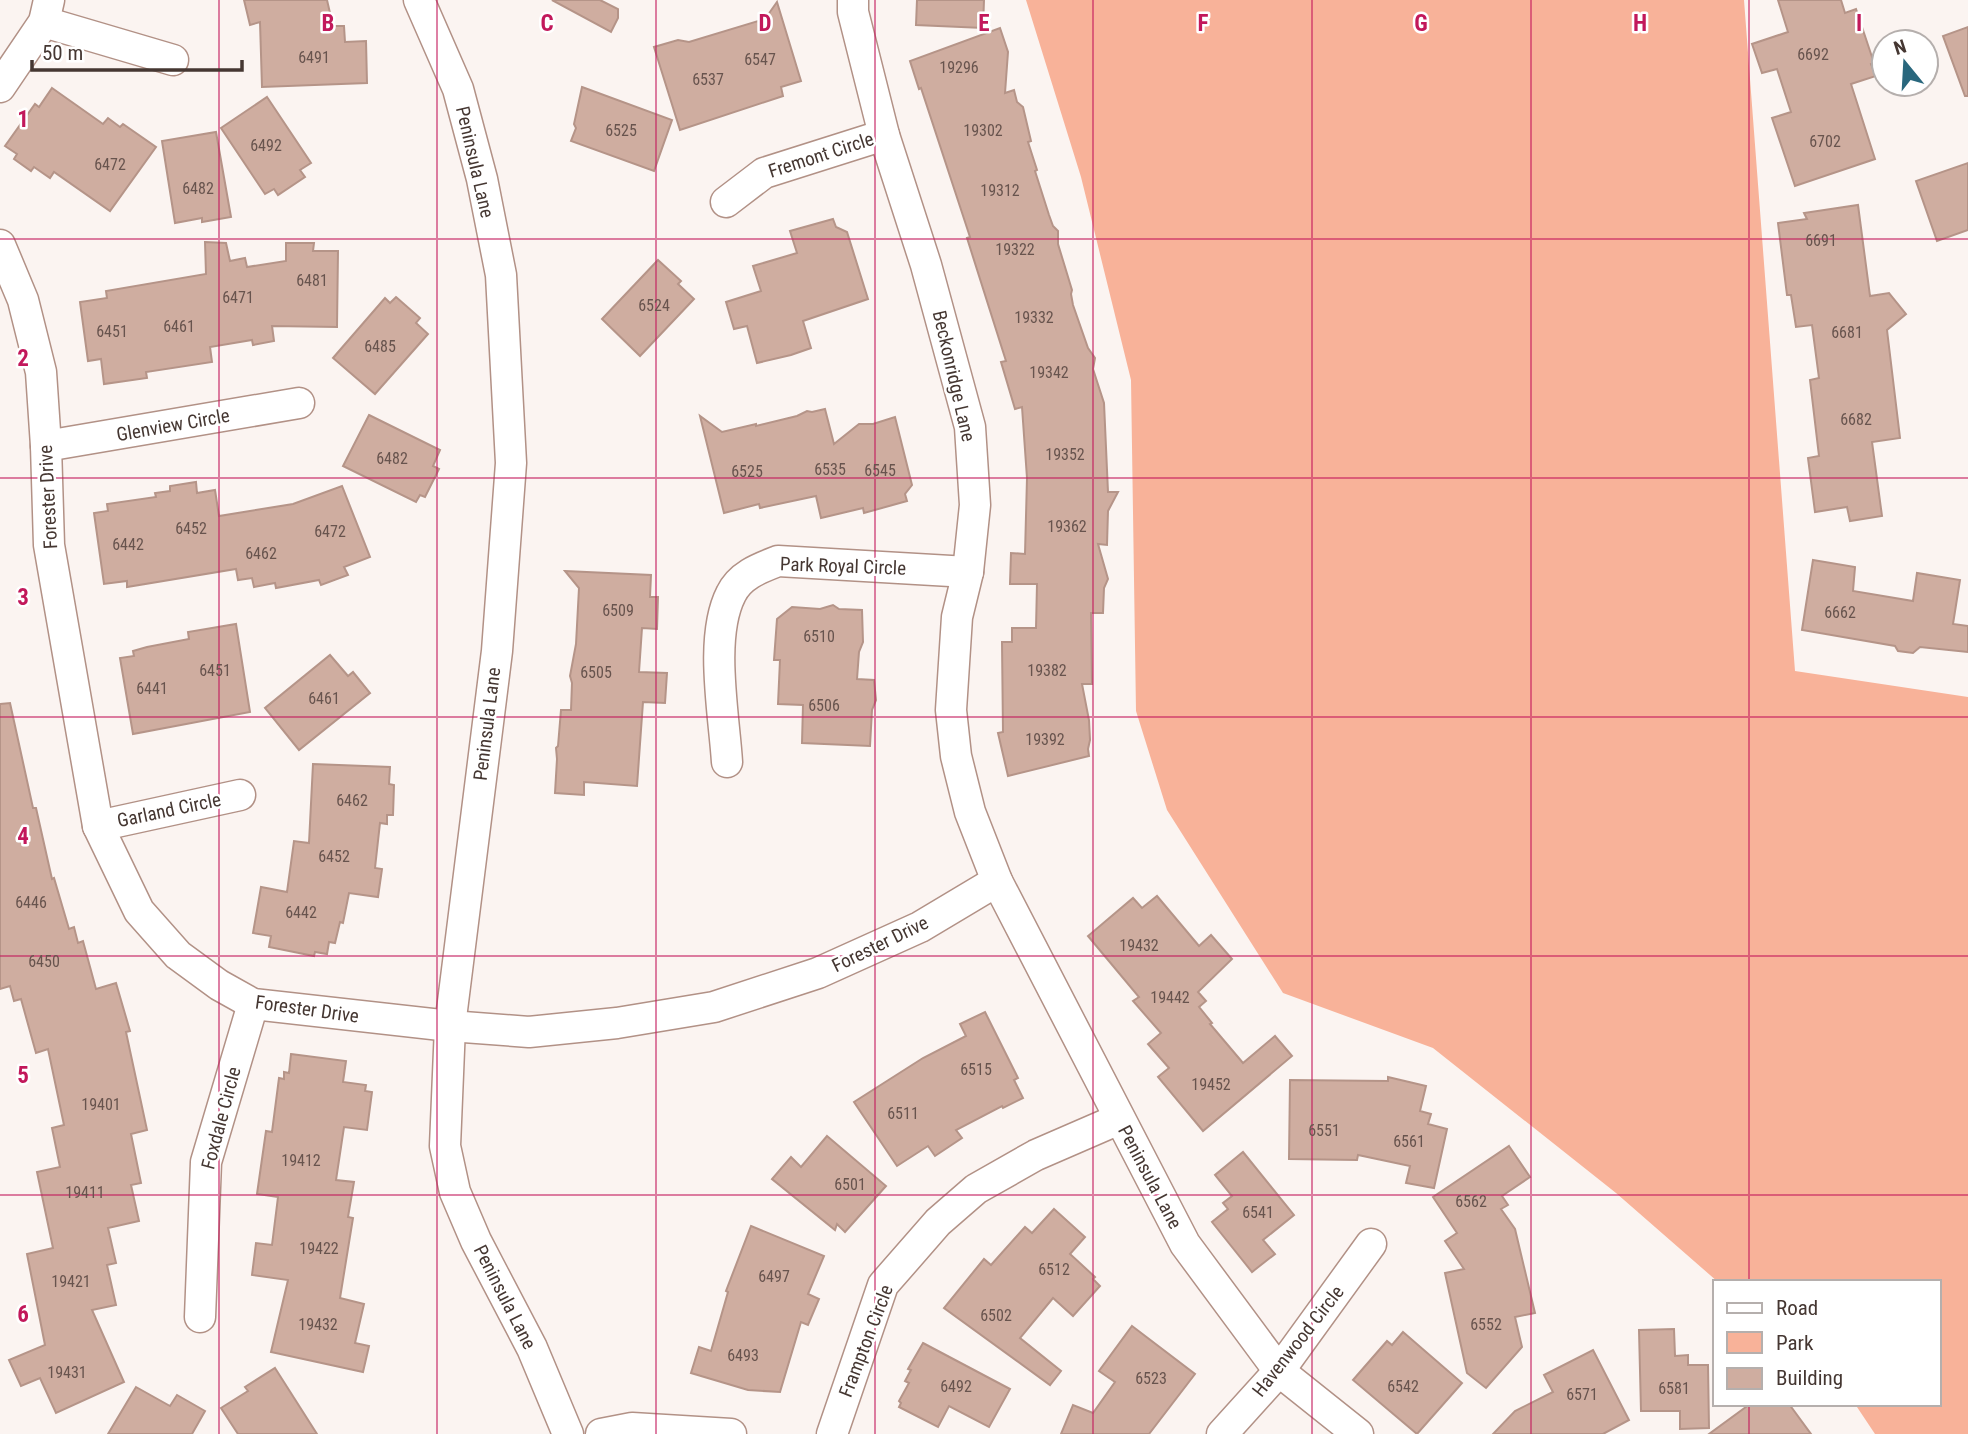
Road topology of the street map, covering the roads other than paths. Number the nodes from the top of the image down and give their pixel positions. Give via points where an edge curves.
1 (419, 0) edge
2 (853, 0) edge
3 (47, 11) edge
4 (173, 60) dead end
5 (0, 87) edge
6 (884, 135) junction
7 (726, 202) dead end
8 (0, 245) edge
9 (299, 403) dead end
10 (46, 446) junction
11 (968, 572) junction
12 (727, 762) dead end
13 (240, 794) dead end
14 (98, 826) junction
15 (997, 881) junction
16 (253, 1004) junction
17 (450, 1026) junction
18 (1119, 1119) junction
19 (1371, 1244) dead end
20 (200, 1318) dead end
21 (1279, 1371) junction
22 (568, 1434) edge
23 (601, 1434) edge
24 (730, 1434) edge
25 (832, 1434) edge
26 (1222, 1434) edge
27 (1358, 1434) edge

1 - 17 street, Peninsula Lane via 458,89 484,193 500,275 512,463 497,651
2 - 6 street, Beckonridge Lane
3 - 4 street
3 - 5 street
6 - 7 street, Fremont Circle via 764,173
6 - 11 street, Beckonridge Lane via 926,265 970,427 975,505
8 - 10 street, Forester Drive via 23,300 41,372
9 - 10 street, Glenview Circle
10 - 14 street, Forester Drive via 49,545
11 - 12 street, Park Royal Circle via 778,561 751,572 731,593 722,622 719,650
11 - 15 street, Beckonridge Lane via 957,617 951,710 956,756 970,812
13 - 14 street, Garland Circle
14 - 16 street, Forester Drive via 139,911 178,955
15 - 17 street, Forester Drive via 920,927 818,973 714,1007 528,1032
15 - 18 street, Peninsula Lane
16 - 17 street, Forester Drive
16 - 20 street, Foxdale Circle via 206,1162
17 - 22 street, Peninsula Lane via 445,1146 455,1192 532,1348
18 - 21 street, Peninsula Lane via 1185,1244
18 - 25 street, Frampton Circle via 1037,1155 976,1189 937,1222 883,1285
19 - 21 street, Havenwood Circle
21 - 26 street, Havenwood Circle
21 - 27 street, Peninsula Lane
23 - 24 street via 632,1428

